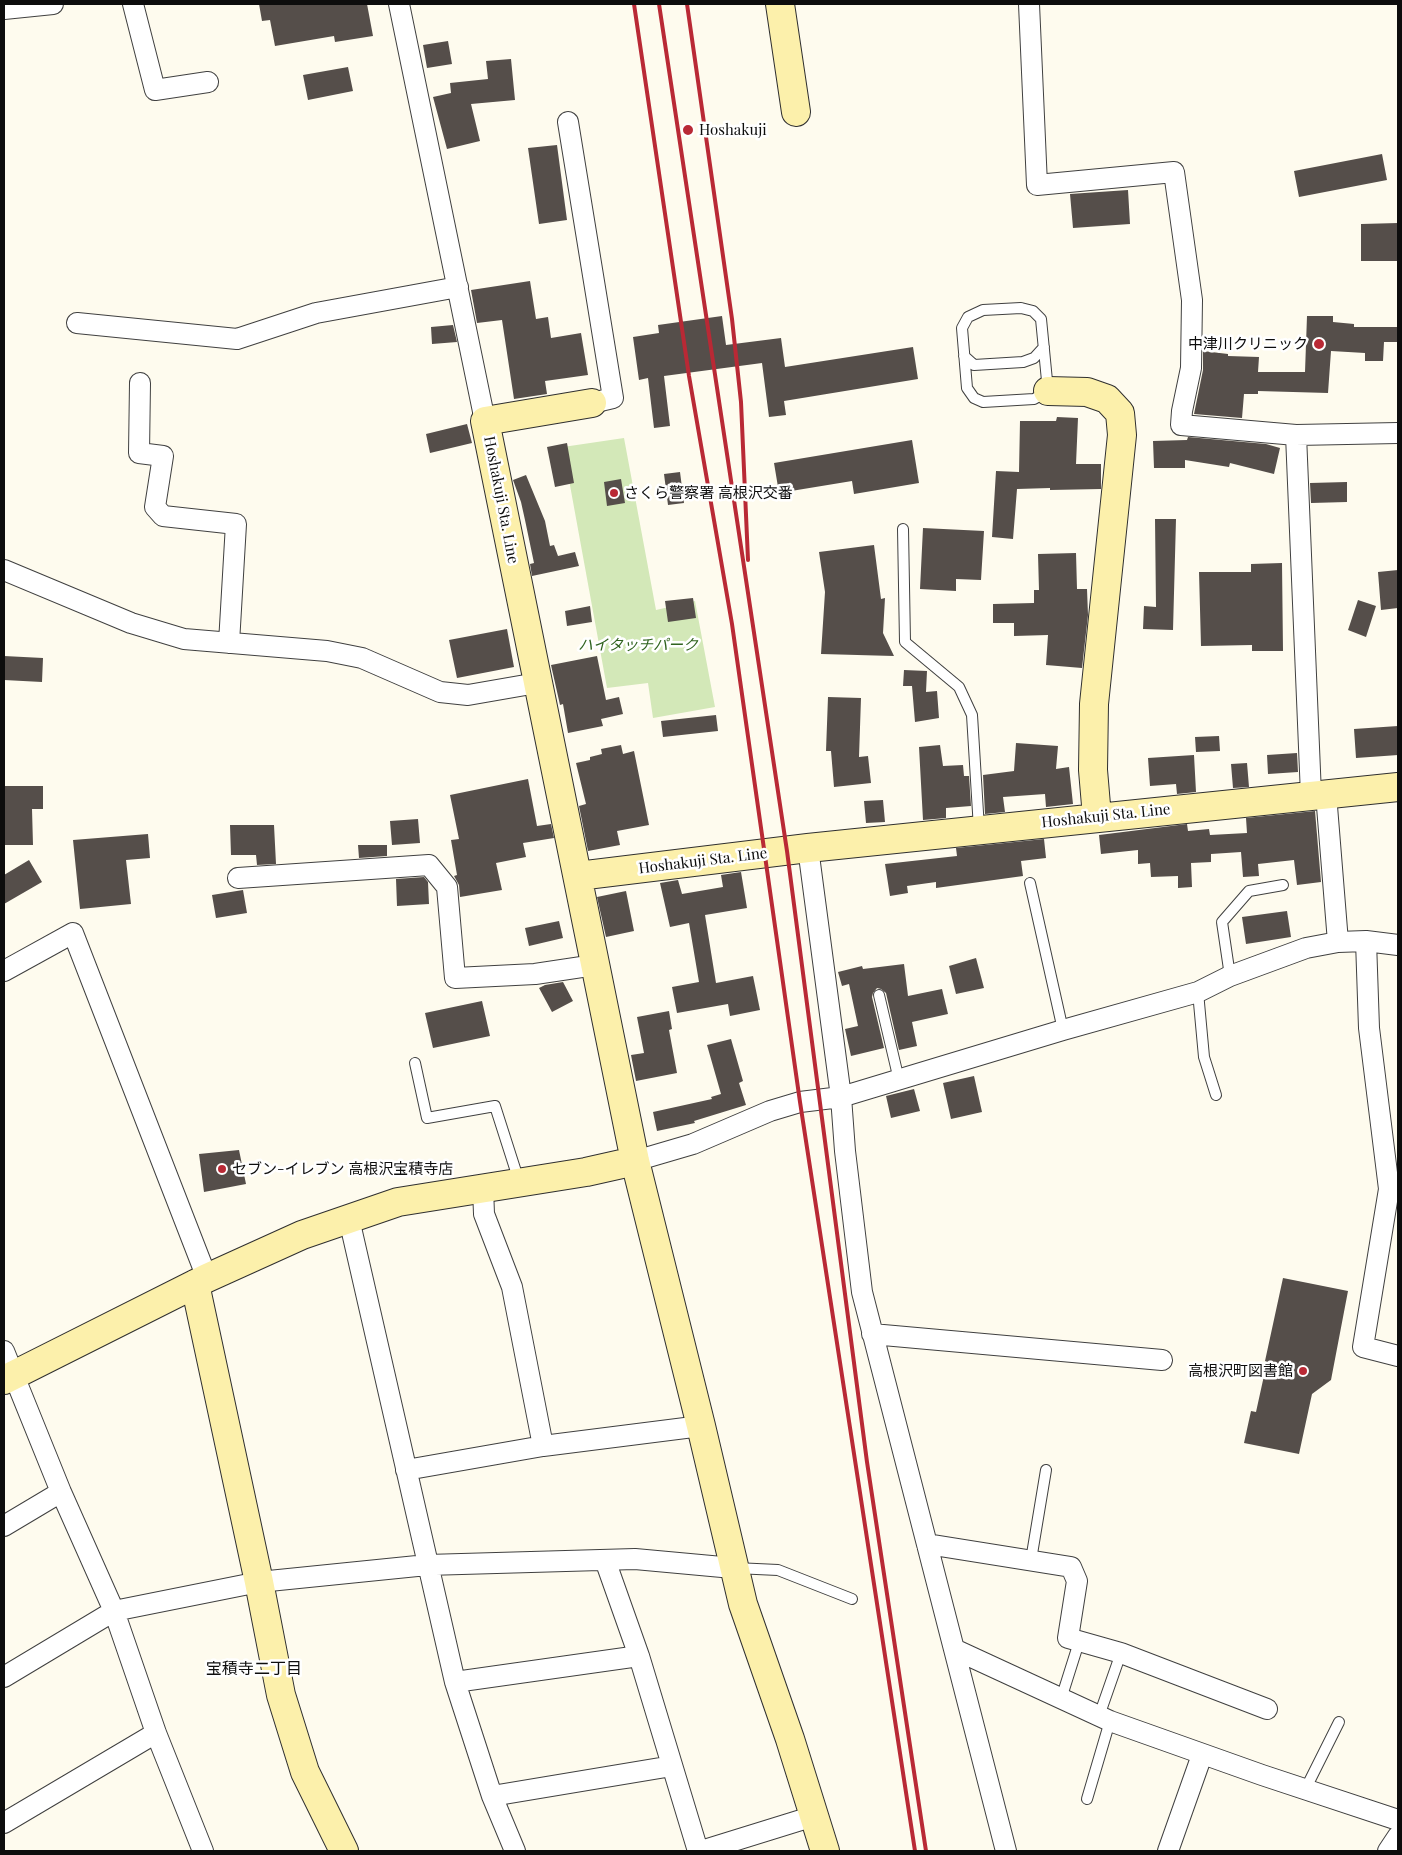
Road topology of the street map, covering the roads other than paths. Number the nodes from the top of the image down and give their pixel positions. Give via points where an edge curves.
1 (53, 4) edge
2 (133, 4) edge
3 (399, 4) edge
4 (780, 4) edge
5 (1029, 4) edge
6 (4, 9) edge
7 (208, 82) dead end
8 (796, 112) dead end
9 (568, 122) dead end
10 (458, 287) junction
11 (77, 323) dead end
12 (1044, 347) junction
13 (964, 356) junction
14 (140, 383) dead end
15 (1048, 392) junction
16 (592, 403) joint
17 (485, 421) junction
18 (1398, 433) edge
19 (1296, 435) junction
20 (903, 529) dead end
21 (4, 570) edge
22 (229, 643) junction
23 (537, 683) junction
24 (1398, 787) edge
25 (1319, 794) junction
26 (1097, 817) junction
27 (979, 830) junction
28 (808, 848) junction
29 (578, 876) junction
30 (238, 878) dead end
31 (1030, 883) dead end
32 (1283, 885) dead end
33 (1366, 941) junction
34 (1338, 942) junction
35 (1398, 945) edge
36 (596, 965) junction
37 (4, 971) edge
38 (1230, 976) junction
39 (1198, 992) junction
40 (879, 995) dead end
41 (1063, 1030) junction
42 (416, 1063) dead end
43 (899, 1080) junction
44 (1216, 1096) dead end
45 (841, 1097) junction
46 (635, 1161) junction
47 (520, 1182) junction
48 (483, 1188) junction
49 (349, 1219) junction
50 (201, 1281) junction
51 (872, 1334) junction
52 (1398, 1356) edge
53 (1162, 1360) dead end
54 (7, 1369) edge
55 (701, 1426) junction
56 (543, 1446) junction
57 (406, 1470) junction
58 (1046, 1470) dead end
59 (60, 1492) junction
60 (4, 1526) edge
61 (927, 1544) junction
62 (605, 1560) junction
63 (1031, 1560) junction
64 (427, 1565) junction
65 (733, 1568) junction
66 (259, 1582) junction
67 (852, 1598) dead end
68 (114, 1611) junction
69 (1079, 1642) junction
70 (954, 1649) junction
71 (1121, 1653) junction
72 (638, 1656) junction
73 (4, 1677) edge
74 (455, 1682) junction
75 (1061, 1699) junction
76 (1267, 1709) dead end
77 (1104, 1718) junction
78 (1339, 1722) dead end
79 (156, 1733) junction
80 (1202, 1754) junction
81 (672, 1766) junction
82 (1305, 1790) junction
83 (492, 1796) junction
84 (1087, 1799) dead end
85 (814, 1816) junction
86 (1398, 1820) edge
87 (4, 1823) edge
88 (1398, 1836) edge
89 (203, 1851) edge
90 (344, 1851) edge
91 (515, 1851) edge
92 (700, 1851) edge
93 (824, 1851) edge
94 (1006, 1851) edge
95 (1168, 1851) edge
96 (1388, 1851) edge

1 - 6 street
2 - 7 street via 155,90
3 - 10 street
4 - 8 street
5 - 19 street via 1037,185 1174,172 1192,300 1191,368 1181,425
9 - 16 street via 613,398
10 - 11 street via 316,314 237,339
10 - 17 street
12 - 13 lane via 1034,358 1024,362 974,365
12 - 13 lane via 1041,319 1033,311 1022,308 983,310 968,317 962,328
12 - 15 lane
13 - 15 lane via 967,388 974,398 983,402 1034,399
14 - 22 street via 139,453 163,456 155,507 162,516 236,524
15 - 26 street via 1087,392 1107,398 1120,413 1122,435 1094,704 1093,770
16 - 17 street, Hoshakuji Sta. Line
17 - 23 street, Hoshakuji Sta. Line
18 - 19 street
19 - 25 street
20 - 27 lane via 905,642 959,687 972,715
21 - 22 street via 131,623 184,639
22 - 23 street via 327,651 362,658 440,692 468,695
23 - 29 street, Hoshakuji Sta. Line
24 - 25 street, Hoshakuji Sta. Line
25 - 26 street, Hoshakuji Sta. Line
25 - 34 street
26 - 27 street, Hoshakuji Sta. Line
27 - 28 street, Hoshakuji Sta. Line
28 - 29 street, Hoshakuji Sta. Line
28 - 45 street
29 - 36 street
30 - 36 street via 429,865 447,887 455,978 535,974
31 - 41 lane
32 - 38 lane via 1249,891 1222,922
33 - 34 street
33 - 35 street
33 - 52 street via 1369,1028 1389,1189 1363,1347
34 - 38 street via 1306,948
36 - 46 street
37 - 50 street via 73,933
38 - 39 street
39 - 41 street
39 - 44 lane via 1204,1057
40 - 43 lane
41 - 43 street
42 - 47 lane via 427,1118 496,1106
43 - 45 street
45 - 46 street via 800,1102 770,1111 692,1144
45 - 51 street via 861,1282
46 - 47 street
46 - 55 street
47 - 48 street
48 - 49 street via 398,1202
48 - 56 street via 484,1214 512,1287
49 - 50 street via 302,1235
49 - 57 street
50 - 54 street
50 - 66 street
51 - 53 street
51 - 61 street
54 - 59 street
55 - 56 street
55 - 65 street
56 - 57 street
57 - 64 street
58 - 63 lane
59 - 60 street
59 - 68 street
61 - 63 street
61 - 70 street
62 - 64 street
62 - 65 street via 635,1559
62 - 72 street
63 - 69 street via 1071,1567 1077,1581 1068,1638
64 - 66 street
64 - 74 street
65 - 67 lane via 778,1570
65 - 85 street via 742,1604
66 - 68 street
66 - 90 street via 281,1695 302,1763
68 - 73 street
68 - 79 street
69 - 71 street
69 - 75 lane
70 - 75 street
70 - 94 street
71 - 76 street
71 - 77 lane
72 - 74 street
72 - 81 street
74 - 83 street
75 - 77 street
77 - 80 street
77 - 84 lane
78 - 82 lane
79 - 87 street
79 - 89 street
80 - 82 street
80 - 95 street
81 - 83 street
81 - 92 street
82 - 86 street
83 - 91 street
85 - 92 street
85 - 93 street
88 - 96 street

